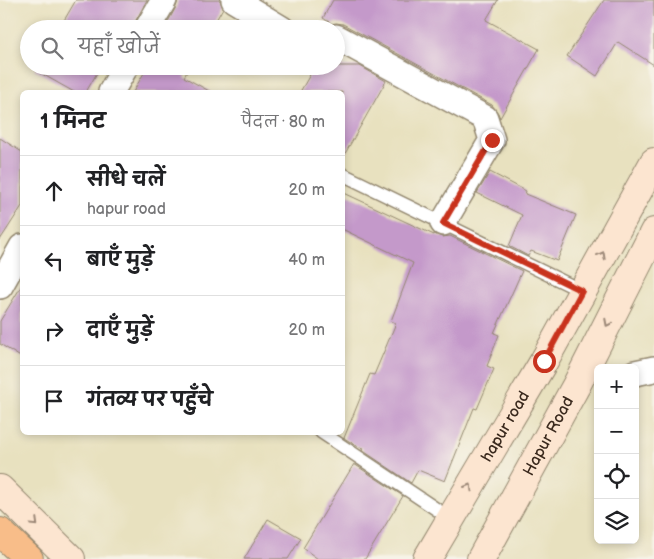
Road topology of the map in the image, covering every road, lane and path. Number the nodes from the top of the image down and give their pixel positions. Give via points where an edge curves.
1 (164, 0) edge
2 (234, 0) edge
3 (152, 20) edge
4 (267, 20) edge
5 (345, 42) edge
6 (121, 75) edge
7 (112, 90) edge
8 (654, 162) edge
9 (345, 175) edge
10 (443, 223) junction
11 (652, 240) edge
12 (20, 251) edge
13 (0, 286) edge
14 (582, 291) junction
15 (654, 369) edge
16 (639, 371) edge
17 (587, 382) edge
18 (325, 435) edge
19 (0, 489) edge
20 (450, 519) junction
21 (0, 532) edge
22 (29, 559) edge
23 (71, 559) edge
24 (427, 559) edge
25 (481, 559) edge

1 - 3 street
2 - 4 street
5 - 10 street via 484,118 492,140
6 - 7 street
14 -> 8 main road, hapur road
9 - 10 lane
10 - 14 lane
11 -> 17 main road, Hapur Road
12 - 13 street
20 -> 14 main road, hapur road
15 - 16 street
17 - 25 main road, Hapur Road
18 - 20 lane
19 -> 23 main road
20 - 24 main road, hapur road
21 - 22 highway

